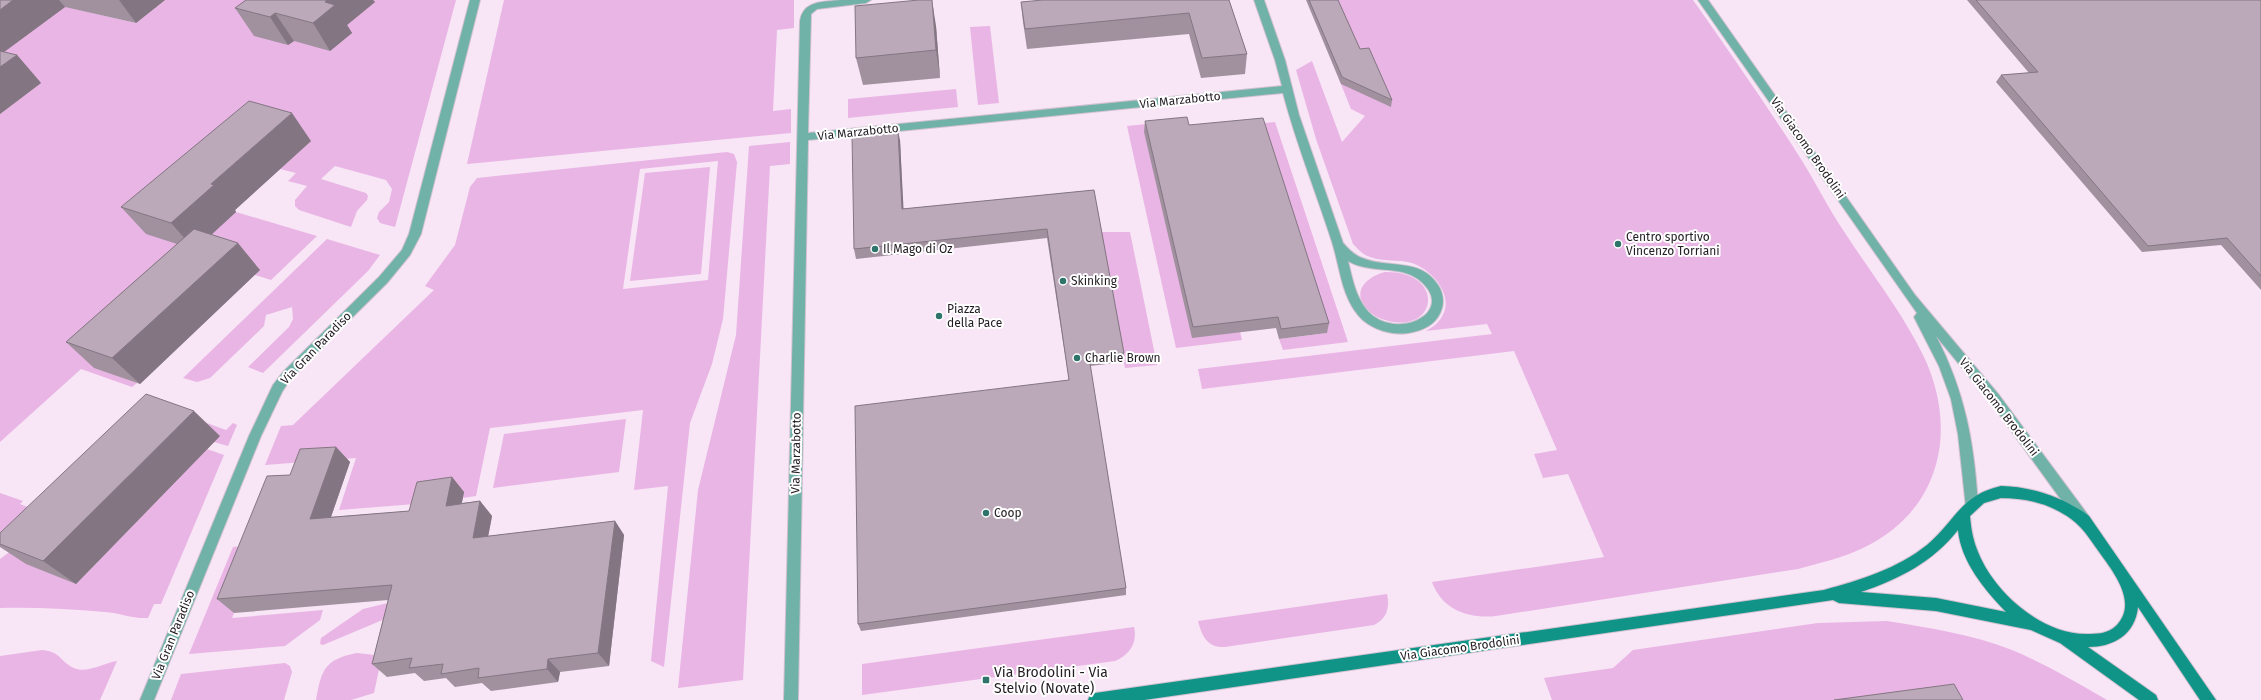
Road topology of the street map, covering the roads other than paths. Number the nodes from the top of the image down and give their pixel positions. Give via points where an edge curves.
1 (475, 0) edge
2 (866, 0) edge
3 (1259, 0) edge
4 (1703, 0) edge
5 (1288, 89) junction
6 (803, 137) junction
7 (1338, 244) junction
8 (1910, 298) junction
9 (1971, 504) junction
10 (1963, 516) junction
11 (2083, 519) junction
12 (2126, 581) junction
13 (1824, 596) junction
14 (2037, 625) junction
15 (2064, 638) junction
16 (147, 700) edge
17 (792, 700) edge
18 (1095, 700) edge
19 (2150, 700) edge
20 (2209, 700) edge

1 - 16 street, Via Gran Paradiso via 416,234 406,252 382,280 287,375 277,389 255,436
2 - 6 street via 819,4 806,13
3 - 5 street
4 - 8 street, Via Giacomo Brodolini
5 - 6 street, Via Marzabotto
5 - 7 street via 1294,115
6 - 17 street, Via Marzabotto
7 - 7 street via 1356,306 1364,316 1376,324 1391,329 1420,326 1431,318 1437,308 1437,297 1423,276 1410,269 1396,266 1362,263
8 - 9 street, Via Giacomo Brodolini via 1946,367 1969,456
8 - 11 street, Via Giacomo Brodolini via 1995,399
9 - 10 street, Via Giacomo Brodolini
9 - 11 street via 1988,495 2001,492 2037,496 2061,505
10 - 13 street, Via Giacomo Brodolini via 1932,549 1888,576 1864,586
10 - 14 street via 1963,528 1972,557 1991,586 2005,602
11 - 12 street
12 - 15 street via 2132,611 2124,628 2102,640
12 - 20 street
13 - 14 street, Via Giacomo Brodolini via 1940,604
13 - 18 street, Via Giacomo Brodolini
14 - 15 street
15 - 19 street

